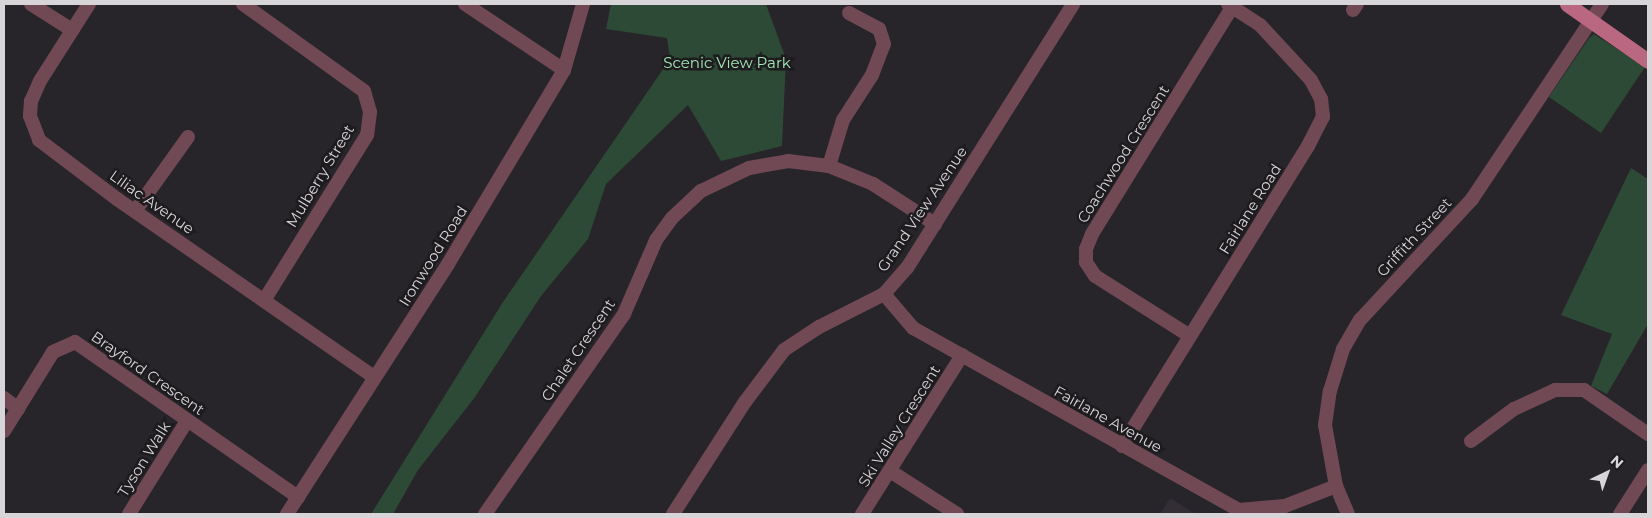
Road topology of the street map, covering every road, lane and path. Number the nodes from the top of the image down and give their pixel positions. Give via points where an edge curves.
1 (31, 4) edge
2 (89, 4) edge
3 (243, 4) edge
4 (466, 4) edge
5 (583, 4) edge
6 (1072, 4) edge
7 (1567, 4) edge
8 (1602, 4) edge
9 (1230, 5) edge
10 (849, 13) dead end
11 (1590, 21) junction
12 (72, 30) junction
13 (1648, 61) edge
14 (564, 70) junction
15 (188, 137) dead end
16 (829, 166) junction
17 (136, 211) junction
18 (935, 224) junction
19 (884, 294) junction
20 (265, 299) junction
21 (1190, 336) junction
22 (962, 355) junction
23 (374, 377) junction
24 (4, 398) edge
25 (18, 408) junction
26 (187, 421) junction
27 (4, 431) edge
28 (1648, 434) edge
29 (1471, 440) dead end
30 (1122, 446) junction
31 (1648, 470) edge
32 (890, 471) junction
33 (1336, 486) junction
34 (298, 497) junction
35 (129, 514) edge
36 (287, 514) edge
37 (485, 514) edge
38 (673, 514) edge
39 (862, 514) edge
40 (957, 514) edge
41 (1348, 514) edge
42 (1620, 514) edge

1 - 12 street
2 - 12 street, Liliac Avenue
3 - 20 street, Mulberry Street via 364,91 370,112 367,135
4 - 14 street
5 - 14 street, Ironwood Road
6 - 18 street, Grand View Avenue
7 - 11 main road
8 - 11 street, Griffith Street
9 - 21 street, Fairlane Road via 1260,25 1311,80 1321,99 1323,117
9 - 21 street, Coachwood Crescent via 1086,249 1086,262 1095,276
10 - 16 street via 879,29 884,44 872,75 843,120
11 - 13 main road
11 - 33 street, Griffith Street via 1472,199 1360,320 1343,349 1330,390 1325,425
12 - 17 street, Liliac Avenue via 31,100 32,129 38,140
14 - 23 street, Ironwood Road via 448,264
15 - 17 street
16 - 18 street, Chalet Crescent via 873,184
16 - 37 street, Chalet Crescent via 788,161 749,168 701,191 672,218 656,240 624,314
17 - 20 street, Liliac Avenue
18 - 19 street, Grand View Avenue
19 - 22 street, Fairlane Avenue via 913,328
19 - 38 street, Grand View Avenue via 819,327 784,350 745,402
20 - 23 street, Liliac Avenue
21 - 30 street, Fairlane Road
22 - 30 street, Fairlane Avenue
22 - 32 street, Ski Valley Crescent
23 - 34 street, Ironwood Road
24 - 25 street
25 - 26 street, Brayford Crescent via 53,352 75,342
25 - 27 street, Brayford Crescent
26 - 34 street, Brayford Crescent
26 - 35 street, Tyson Walk
28 - 29 street via 1584,390 1555,390 1514,409
30 - 33 street, Fairlane Avenue via 1239,510 1285,506
31 - 42 street
32 - 39 street, Ski Valley Crescent
32 - 40 street
33 - 41 street, Griffith Street
34 - 36 street, Ironwood Road

